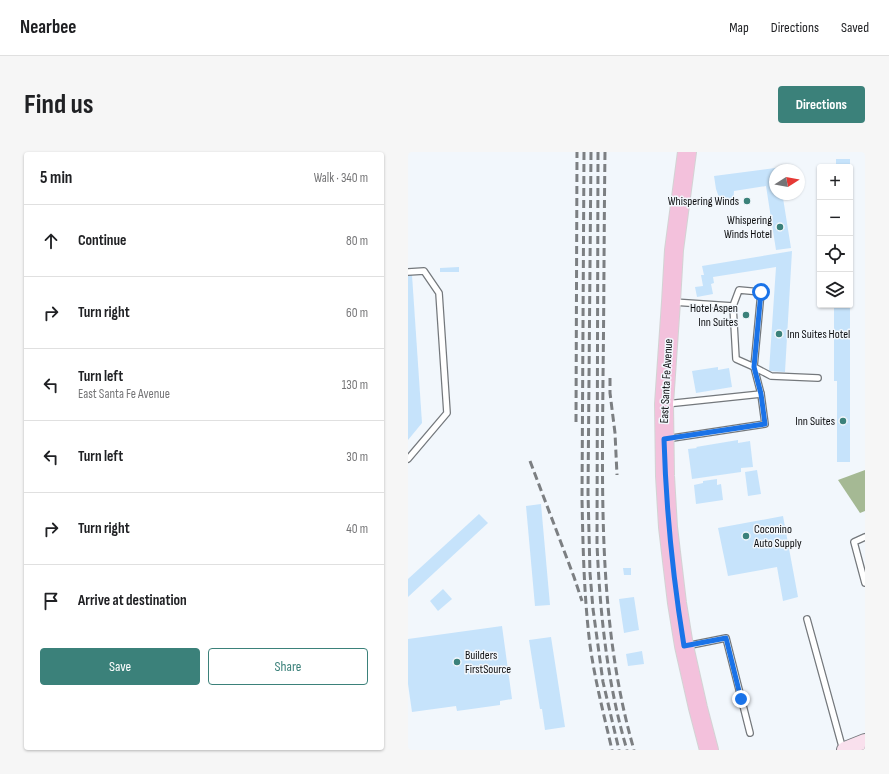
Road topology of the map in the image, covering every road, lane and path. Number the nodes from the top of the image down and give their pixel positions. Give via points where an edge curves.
1 (687, 152) edge
2 (408, 272) edge
3 (671, 302) junction
4 (733, 306) junction
5 (754, 367) junction
6 (818, 378) dead end
7 (761, 394) junction
8 (664, 404) junction
9 (664, 439) junction
10 (408, 459) edge
11 (865, 537) edge
12 (865, 583) edge
13 (807, 619) dead end
14 (684, 646) junction
15 (750, 732) dead end
16 (865, 742) edge
17 (709, 750) edge
18 (844, 750) edge

1 - 3 main road, East Santa Fe Avenue via 674,250
2 - 10 lane via 424,271 439,293 447,413
3 - 4 lane
3 - 8 main road, East Santa Fe Avenue
4 - 5 lane via 736,359
4 - 5 lane via 738,290 761,292
5 - 6 lane via 771,376
5 - 7 lane
7 - 8 lane
7 - 9 lane via 765,424
8 - 9 main road, East Santa Fe Avenue
9 - 14 main road, East Santa Fe Avenue via 668,527
11 - 12 lane via 854,542
13 - 18 lane
14 - 15 lane via 726,638
14 - 17 main road, East Santa Fe Avenue
16 - 18 street

